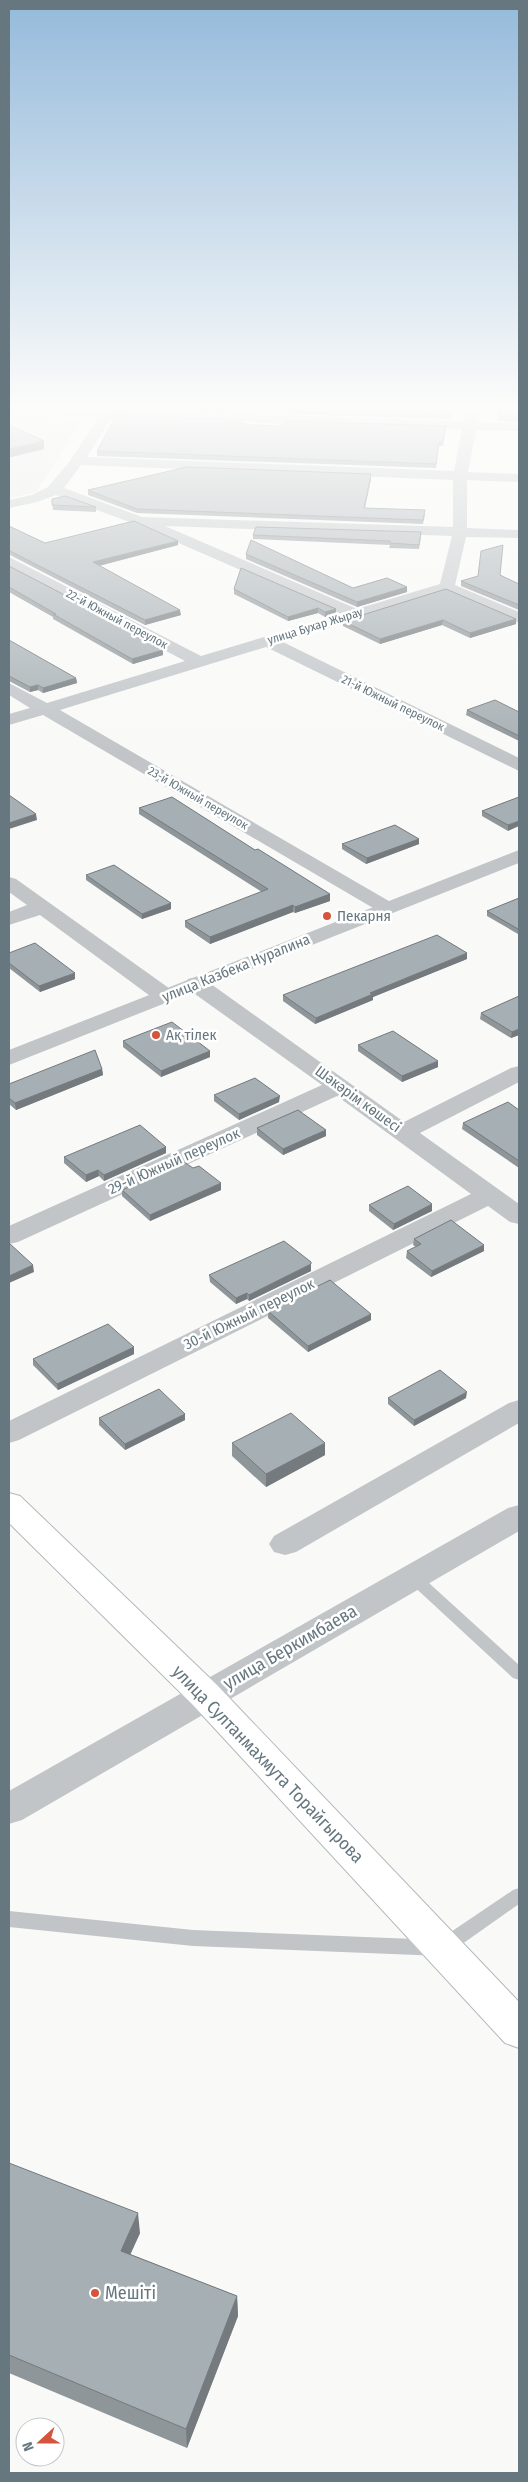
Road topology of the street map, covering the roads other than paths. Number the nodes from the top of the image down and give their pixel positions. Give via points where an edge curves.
1 (144, 523) edge
2 (193, 523) edge
3 (460, 523) edge
4 (460, 532) junction
5 (519, 534) edge
6 (9, 562) edge
7 (447, 587) junction
8 (354, 614) junction
9 (519, 618) edge
10 (267, 641) junction
11 (199, 662) junction
12 (9, 688) edge
13 (44, 709) junction
14 (9, 720) edge
15 (519, 765) edge
16 (519, 856) edge
17 (9, 883) edge
18 (42, 907) junction
19 (387, 908) junction
20 (9, 919) edge
21 (196, 984) junction
22 (165, 996) junction
23 (9, 1058) edge
24 (519, 1073) edge
25 (340, 1086) junction
26 (404, 1132) junction
27 (489, 1195) junction
28 (519, 1216) edge
29 (9, 1236) edge
30 (519, 1410) edge
31 (9, 1433) edge
32 (9, 1504) edge
33 (519, 1516) edge
34 (285, 1544) dead end
35 (413, 1577) junction
36 (519, 1674) edge
37 (205, 1696) junction
38 (9, 1809) edge
39 (519, 1895) edge
40 (9, 1919) edge
41 (442, 1948) junction
42 (519, 2030) edge

1 - 8 street
2 - 4 street
3 - 4 street
4 - 5 street
4 - 7 street
6 - 11 street, 22-й Южный переулок
7 - 8 street, улица Бухар Жырау
7 - 9 street
8 - 10 street, улица Бухар Жырау
10 - 11 street, улица Бухар Жырау
10 - 15 street, 21-й Южный переулок
11 - 13 street, улица Бухар Жырау
12 - 13 street, 23-й Южный переулок
13 - 14 street, улица Бухар Жырау
13 - 19 street, 23-й Южный переулок
16 - 19 street, улица Казбека Нуралина
17 - 18 street
18 - 20 street
18 - 22 street
19 - 21 street, улица Казбека Нуралина
21 - 22 street, улица Казбека Нуралина
21 - 25 street, Шәкәрім көшесі
22 - 23 street, улица Казбека Нуралина
24 - 26 street
25 - 26 street, Шәкәрім көшесі
25 - 29 street, 29-й Южный переулок
26 - 27 street, Шәкәрім көшесі
27 - 28 street, Шәкәрім көшесі
27 - 31 street, 30-й Южный переулок
30 - 34 street
32 - 37 main road, улица Султанмахмута Торайгырова
33 - 35 street, улица Беркимбаева
35 - 36 lane
35 - 37 street, улица Беркимбаева
37 - 38 street, улица Беркимбаева
37 - 41 main road, улица Султанмахмута Торайгырова
39 - 41 lane
40 - 41 lane via 193,1938
41 - 42 main road, улица Султанмахмута Торайгырова

